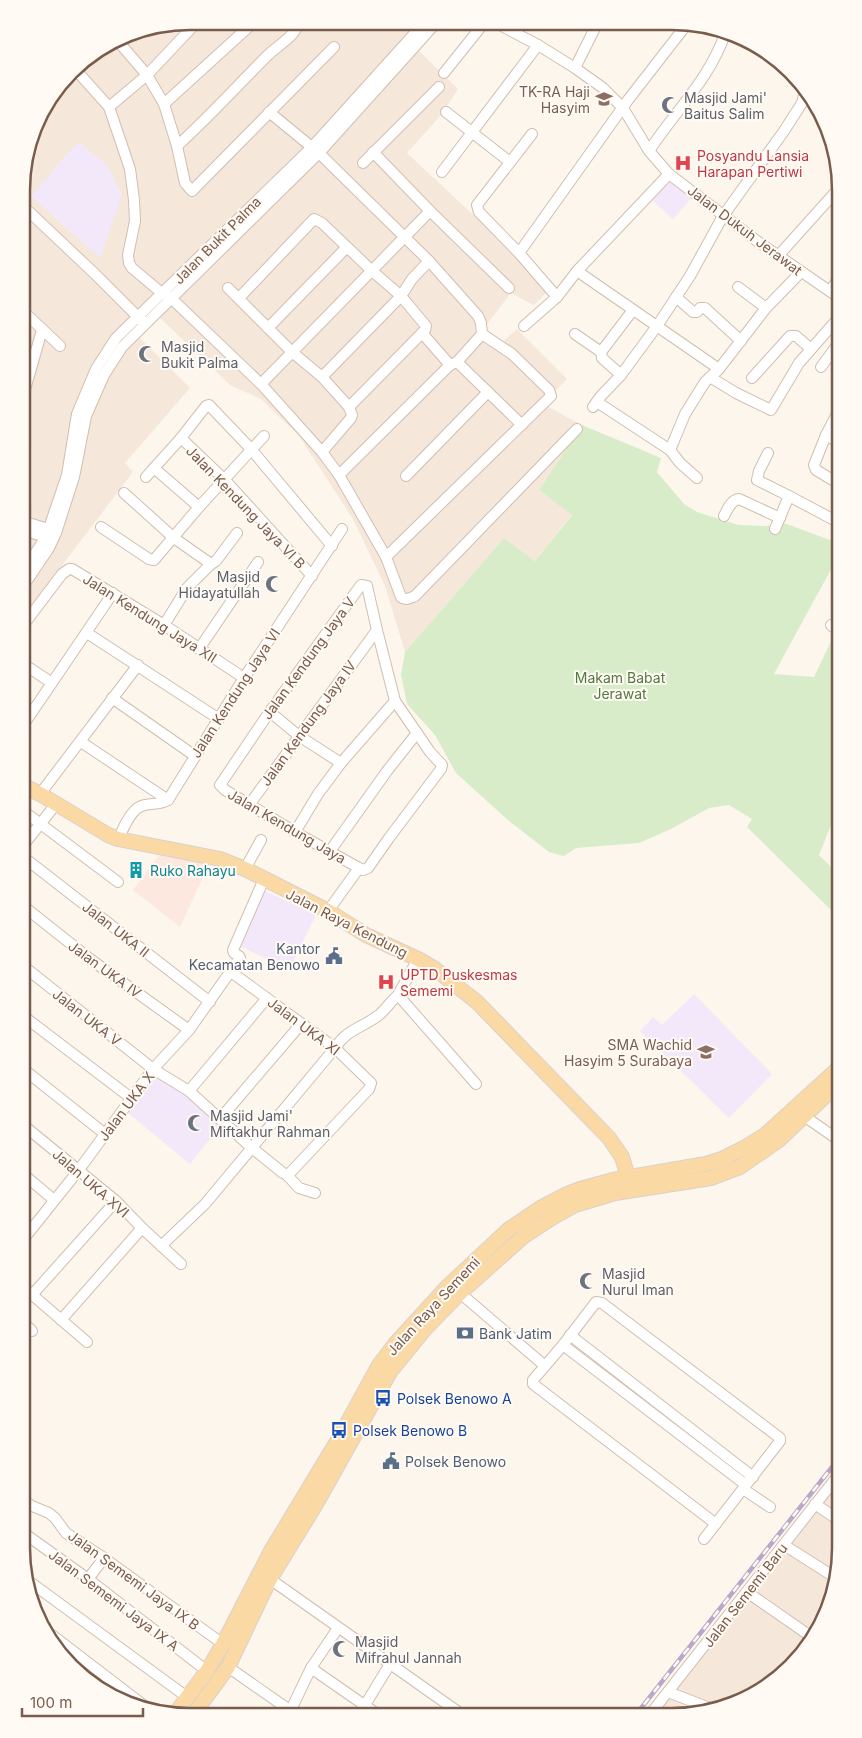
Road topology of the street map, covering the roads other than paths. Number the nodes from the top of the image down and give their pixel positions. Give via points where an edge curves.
1 (190, 30) edge
2 (245, 30) edge
3 (295, 30) edge
4 (418, 30) edge
5 (429, 30) edge
6 (478, 30) edge
7 (509, 30) edge
8 (594, 30) edge
9 (682, 30) edge
10 (723, 39) edge
11 (538, 45) junction
12 (121, 46) edge
13 (334, 47) dead end
14 (575, 68) junction
15 (444, 73) dead end
16 (80, 75) edge
17 (147, 75) junction
18 (438, 86) dead end
19 (803, 99) edge
20 (164, 104) junction
21 (108, 107) junction
22 (623, 108) junction
23 (269, 112) junction
24 (446, 112) dead end
25 (472, 133) junction
26 (532, 134) dead end
27 (178, 146) junction
28 (316, 150) junction
29 (649, 151) junction
30 (374, 152) junction
31 (510, 162) junction
32 (364, 163) dead end
33 (442, 172) dead end
34 (669, 174) junction
35 (832, 196) edge
36 (430, 211) junction
37 (30, 213) edge
38 (723, 216) junction
39 (404, 237) junction
40 (346, 248) junction
41 (519, 252) junction
42 (778, 256) junction
43 (429, 261) junction
44 (371, 270) junction
45 (576, 271) junction
46 (801, 272) junction
47 (738, 287) dead end
48 (228, 288) dead end
49 (510, 288) dead end
50 (832, 288) edge
51 (830, 291) joint
52 (401, 296) junction
53 (557, 297) junction
54 (676, 297) junction
55 (239, 298) junction
56 (164, 300) junction
57 (766, 308) junction
58 (633, 310) junction
59 (145, 318) junction
60 (30, 319) edge
61 (832, 325) edge
62 (524, 326) dead end
63 (657, 326) junction
64 (268, 328) junction
65 (42, 330) junction
66 (422, 333) junction
67 (482, 334) junction
68 (576, 334) dead end
69 (741, 341) junction
70 (60, 346) dead end
71 (810, 349) junction
72 (292, 352) junction
73 (601, 352) junction
74 (832, 352) edge
75 (453, 363) junction
76 (821, 367) dead end
77 (718, 369) junction
78 (30, 372) edge
79 (621, 375) junction
80 (322, 377) junction
81 (710, 377) junction
82 (752, 378) dead end
83 (261, 384) junction
84 (488, 392) junction
85 (349, 406) junction
86 (82, 415) junction
87 (832, 423) edge
88 (522, 425) junction
89 (577, 429) dead end
90 (826, 435) junction
91 (264, 436) dead end
92 (181, 438) junction
93 (832, 439) edge
94 (251, 449) junction
95 (670, 450) junction
96 (322, 452) junction
97 (768, 453) dead end
98 (154, 468) junction
99 (339, 475) junction
100 (146, 476) dead end
101 (406, 476) dead end
102 (697, 478) dead end
103 (832, 479) edge
104 (225, 480) junction
105 (124, 493) dead end
106 (789, 496) junction
107 (199, 507) junction
108 (724, 516) dead end
109 (780, 518) junction
110 (832, 519) edge
111 (30, 526) edge
112 (101, 527) dead end
113 (342, 529) dead end
114 (776, 529) dead end
115 (30, 531) edge
116 (47, 533) junction
117 (237, 534) dead end
118 (174, 538) junction
119 (332, 546) junction
120 (386, 558) junction
121 (30, 560) edge
122 (258, 562) dead end
123 (211, 564) junction
124 (30, 576) edge
125 (312, 576) junction
126 (113, 593) junction
127 (30, 616) edge
128 (164, 625) junction
129 (377, 630) junction
130 (86, 633) junction
131 (199, 649) junction
132 (138, 665) junction
133 (30, 668) edge
134 (244, 678) junction
135 (52, 683) junction
136 (112, 698) junction
137 (395, 701) junction
138 (270, 712) junction
139 (30, 715) edge
140 (219, 719) junction
141 (417, 733) junction
142 (299, 736) junction
143 (81, 742) junction
144 (195, 756) junction
145 (341, 763) junction
146 (221, 787) joint
147 (30, 790) edge
148 (40, 794) junction
149 (168, 800) junction
150 (56, 804) junction
151 (249, 804) junction
152 (30, 815) edge
153 (41, 823) junction
154 (295, 832) junction
155 (30, 837) edge
156 (118, 839) junction
157 (261, 840) dead end
158 (330, 851) junction
159 (30, 862) edge
160 (359, 868) junction
161 (245, 869) junction
162 (264, 879) junction
163 (118, 882) dead end
164 (30, 911) edge
165 (328, 911) junction
166 (418, 959) junction
167 (30, 971) edge
168 (232, 972) junction
169 (398, 995) junction
170 (267, 998) junction
171 (210, 1002) junction
172 (30, 1021) edge
173 (301, 1024) junction
174 (189, 1030) junction
175 (335, 1048) junction
176 (153, 1070) junction
177 (832, 1073) edge
178 (30, 1074) edge
179 (476, 1084) dead end
180 (832, 1090) edge
181 (189, 1091) junction
182 (131, 1098) junction
183 (804, 1116) junction
184 (220, 1119) junction
185 (30, 1131) edge
186 (105, 1134) junction
187 (832, 1135) edge
188 (252, 1148) junction
189 (78, 1171) junction
190 (286, 1174) junction
191 (628, 1177) junction
192 (30, 1180) edge
193 (316, 1192) dead end
194 (54, 1200) junction
195 (116, 1201) junction
196 (30, 1223) edge
197 (142, 1228) junction
198 (161, 1246) junction
199 (181, 1264) dead end
200 (460, 1293) junction
201 (32, 1295) joint
202 (62, 1320) junction
203 (420, 1325) junction
204 (570, 1335) junction
205 (87, 1342) dead end
206 (563, 1345) junction
207 (545, 1366) junction
208 (656, 1402) junction
209 (650, 1411) junction
210 (747, 1483) junction
211 (832, 1483) edge
212 (815, 1504) junction
213 (30, 1505) edge
214 (770, 1507) dead end
215 (832, 1516) edge
216 (716, 1524) junction
217 (30, 1537) edge
218 (704, 1539) dead end
219 (784, 1546) junction
220 (104, 1558) junction
221 (830, 1574) edge
222 (88, 1579) junction
223 (270, 1580) junction
224 (35, 1586) edge
225 (747, 1592) junction
226 (338, 1628) junction
227 (807, 1634) edge
228 (61, 1642) edge
229 (223, 1644) junction
230 (390, 1664) junction
231 (228, 1667) junction
232 (311, 1668) junction
233 (206, 1670) junction
234 (668, 1692) junction
235 (187, 1697) junction
236 (134, 1698) edge
237 (365, 1705) junction
238 (702, 1705) edge
239 (179, 1707) edge
240 (198, 1708) edge
241 (284, 1708) edge
242 (294, 1708) edge
243 (369, 1708) edge
244 (453, 1708) edge
245 (657, 1708) edge

1 - 17 street
2 - 20 street
3 - 27 street
4 - 28 street, Jalan Bukit Palma
5 - 28 street, Jalan Bukit Palma
6 - 15 street
7 - 11 street, Jalan Dukuh Jerawat
8 - 14 street
9 - 22 street
10 - 29 street via 707,73
11 - 14 street, Jalan Dukuh Jerawat
11 - 25 street
12 - 17 street
13 - 23 street
14 - 22 street, Jalan Dukuh Jerawat via 603,88
16 - 21 street, Jalan Bukit Palma
17 - 20 street
17 - 21 street
18 - 30 street
19 - 38 street
20 - 27 street
21 - 56 street, Jalan Bukit Palma via 130,169 135,221 129,263
22 - 29 street, Jalan Dukuh Jerawat
22 - 41 street
23 - 27 street via 192,190 186,183
23 - 28 street
24 - 25 street
25 - 31 street
25 - 33 street
26 - 31 street
28 - 39 street
28 - 56 street, Jalan Bukit Palma
29 - 34 street, Jalan Dukuh Jerawat
30 - 32 street
30 - 36 street
31 - 41 street via 477,205 479,212
34 - 38 street, Jalan Dukuh Jerawat
34 - 45 street
35 - 42 street
36 - 39 street
36 - 49 street
37 - 59 street
38 - 42 street, Jalan Dukuh Jerawat
38 - 54 street
39 - 43 street
39 - 44 street
40 - 44 street
40 - 55 street via 314,219
40 - 64 street
41 - 53 street
42 - 46 street, Jalan Dukuh Jerawat
43 - 52 street
43 - 67 street via 478,316
44 - 52 street
44 - 72 street
45 - 53 street
45 - 58 street
46 - 51 street, Jalan Dukuh Jerawat
46 - 57 street
47 - 57 street
48 - 55 street
50 - 51 street
52 - 66 street via 426,326
52 - 80 street
53 - 62 street
54 - 63 street
54 - 69 street via 693,312 704,308
55 - 64 street
56 - 59 street
56 - 83 street
57 - 69 street
58 - 63 street
58 - 73 street
59 - 86 street via 116,338 96,369
60 - 65 street
61 - 71 street
63 - 77 street
63 - 79 street
64 - 72 street
65 - 70 street
65 - 78 street
66 - 75 street
66 - 85 street
67 - 75 street
67 - 88 street via 512,354 551,393 549,400
68 - 73 street
69 - 77 street
71 - 81 street via 771,410
71 - 82 street via 796,336 790,336
72 - 80 street
72 - 83 street
73 - 79 street via 602,358
74 - 76 street
75 - 84 street
75 - 99 street
77 - 81 street
79 - 95 street via 595,405
80 - 85 street
81 - 95 street via 685,414
83 - 96 street
84 - 88 street
84 - 101 street
85 - 96 street via 351,418
86 - 116 street via 67,475
86 - 124 street via 74,478 56,534
87 - 90 street
88 - 120 street
89 - 120 street via 415,596 401,597
90 - 93 street
90 - 103 street via 814,468
91 - 94 street
92 - 94 street via 209,405
92 - 98 street
92 - 104 street, Jalan Kendung Jaya VI B
94 - 104 street
94 - 119 street
95 - 102 street
96 - 99 street
97 - 106 street via 757,480
98 - 100 street
98 - 107 street
99 - 120 street
104 - 107 street
104 - 125 street, Jalan Kendung Jaya VI B
105 - 118 street
106 - 109 street
106 - 110 street
107 - 118 street
108 - 109 street via 731,503 739,499
109 - 114 street
111 - 116 street
112 - 118 street via 149,560 154,560
113 - 119 street, Jalan Kendung Jaya VI
115 - 116 street
116 - 121 street
117 - 123 street
118 - 123 street
119 - 125 street, Jalan Kendung Jaya VI
122 - 131 street
123 - 128 street via 187,588
125 - 134 street, Jalan Kendung Jaya VI
126 - 127 street, Jalan Kendung Jaya XII via 69,569
126 - 128 street, Jalan Kendung Jaya XII
126 - 130 street
128 - 131 street, Jalan Kendung Jaya XII
129 - 137 street
129 - 138 street, Jalan Kendung Jaya V via 367,586 361,585
129 - 142 street, Jalan Kendung Jaya IV
130 - 132 street
130 - 135 street
131 - 134 street, Jalan Kendung Jaya XII
132 - 136 street
132 - 140 street
133 - 135 street
134 - 140 street, Jalan Kendung Jaya VI
135 - 139 street
136 - 143 street
136 - 144 street
137 - 141 street
137 - 145 street
138 - 142 street
138 - 146 street, Jalan Kendung Jaya V via 220,782
140 - 144 street, Jalan Kendung Jaya VI
141 - 158 street
141 - 160 street via 442,769 368,868
142 - 145 street
142 - 151 street, Jalan Kendung Jaya IV
143 - 148 street
143 - 149 street
144 - 149 street, Jalan Kendung Jaya VI
145 - 154 street
146 - 151 street, Jalan Kendung Jaya
147 - 148 main road, Jalan Raya Kendung
148 - 150 main road, Jalan Raya Kendung
149 - 156 street via 140,806
150 - 153 street
150 - 156 main road, Jalan Raya Kendung
151 - 154 street, Jalan Kendung Jaya
152 - 153 street
153 - 155 street
153 - 163 street
154 - 158 street, Jalan Kendung Jaya
156 - 161 main road, Jalan Raya Kendung via 220,859
157 - 161 street
158 - 160 street, Jalan Kendung Jaya
159 - 171 street, Jalan UKA II
160 - 165 street, Jalan Kendung Jaya
161 - 162 main road, Jalan Raya Kendung
162 - 165 main road, Jalan Raya Kendung
162 - 168 street via 233,950 240,957
164 - 174 street, Jalan UKA IV
165 - 166 main road, Jalan Raya Kendung via 366,935
166 - 169 street
166 - 191 main road, Jalan Raya Kendung via 477,1002 610,1138 622,1157
167 - 176 street, Jalan UKA V
168 - 170 street, Jalan UKA XI
168 - 171 street, Jalan UKA X
169 - 175 street via 379,1015 356,1028
169 - 179 street
170 - 173 street, Jalan UKA XI
170 - 181 street
171 - 174 street, Jalan UKA X
172 - 182 street
173 - 175 street, Jalan UKA XI
173 - 184 street
174 - 176 street, Jalan UKA X
175 - 188 street
175 - 190 street, Jalan UKA XI via 371,1085
176 - 181 street, Jalan UKA V
176 - 182 street, Jalan UKA X
177 - 191 main road, Jalan Raya Sememi via 765,1135 734,1154 706,1164
178 - 186 street
180 - 183 main road, Jalan Raya Sememi
181 - 184 street, Jalan UKA V
182 - 186 street, Jalan UKA X
183 - 187 street
183 - 200 main road, Jalan Raya Sememi via 762,1153 728,1172 694,1182 615,1193 575,1205 524,1236
184 - 188 street, Jalan UKA V
185 - 189 street, Jalan UKA XVI
186 - 189 street, Jalan UKA X
188 - 190 street, Jalan UKA V
188 - 198 street via 205,1204
189 - 194 street, Jalan UKA X
189 - 195 street, Jalan UKA XVI
190 - 193 street, Jalan UKA V via 298,1188
191 - 203 main road, Jalan Raya Sememi via 565,1195 508,1230 448,1286
192 - 194 street
194 - 196 street, Jalan UKA X
195 - 197 street, Jalan UKA XVI
195 - 201 street
197 - 198 street, Jalan UKA XVI
197 - 202 street
198 - 199 street, Jalan UKA XVI
200 - 203 main road, Jalan Raya Sememi
200 - 207 street
201 - 202 street
202 - 205 street
203 - 223 main road, Jalan Raya Sememi
203 - 229 main road, Jalan Raya Sememi via 395,1344 379,1365 271,1551
204 - 206 street
204 - 208 street
204 - 210 street via 596,1302 602,1303 778,1435 780,1441
206 - 207 street
206 - 209 street
207 - 216 street via 533,1384
208 - 209 street
208 - 210 street
209 - 210 street
210 - 214 street
210 - 216 street
211 - 212 street, Jalan Sememi Baru
212 - 215 street
212 - 219 street, Jalan Sememi Baru
213 - 220 street, Jalan Sememi Jaya IX B via 56,1518 66,1532
216 - 218 street
217 - 222 street, Jalan Sememi Jaya IX A
219 - 221 street
219 - 225 street, Jalan Sememi Baru
220 - 222 street
220 - 229 street, Jalan Sememi Jaya IX B
222 - 233 street, Jalan Sememi Jaya IX A
223 - 226 street
223 - 231 main road, Jalan Raya Sememi
224 - 235 street
225 - 227 street
225 - 234 street, Jalan Sememi Baru
226 - 230 street
226 - 232 street
228 - 236 street
229 - 233 main road, Jalan Raya Sememi
230 - 237 street
230 - 244 street
231 - 240 main road, Jalan Raya Sememi
231 - 241 street
232 - 237 street
232 - 242 street
233 - 235 main road, Jalan Raya Sememi
234 - 238 street
234 - 245 street, Jalan Sememi Baru
235 - 239 main road, Jalan Raya Sememi
237 - 243 street

